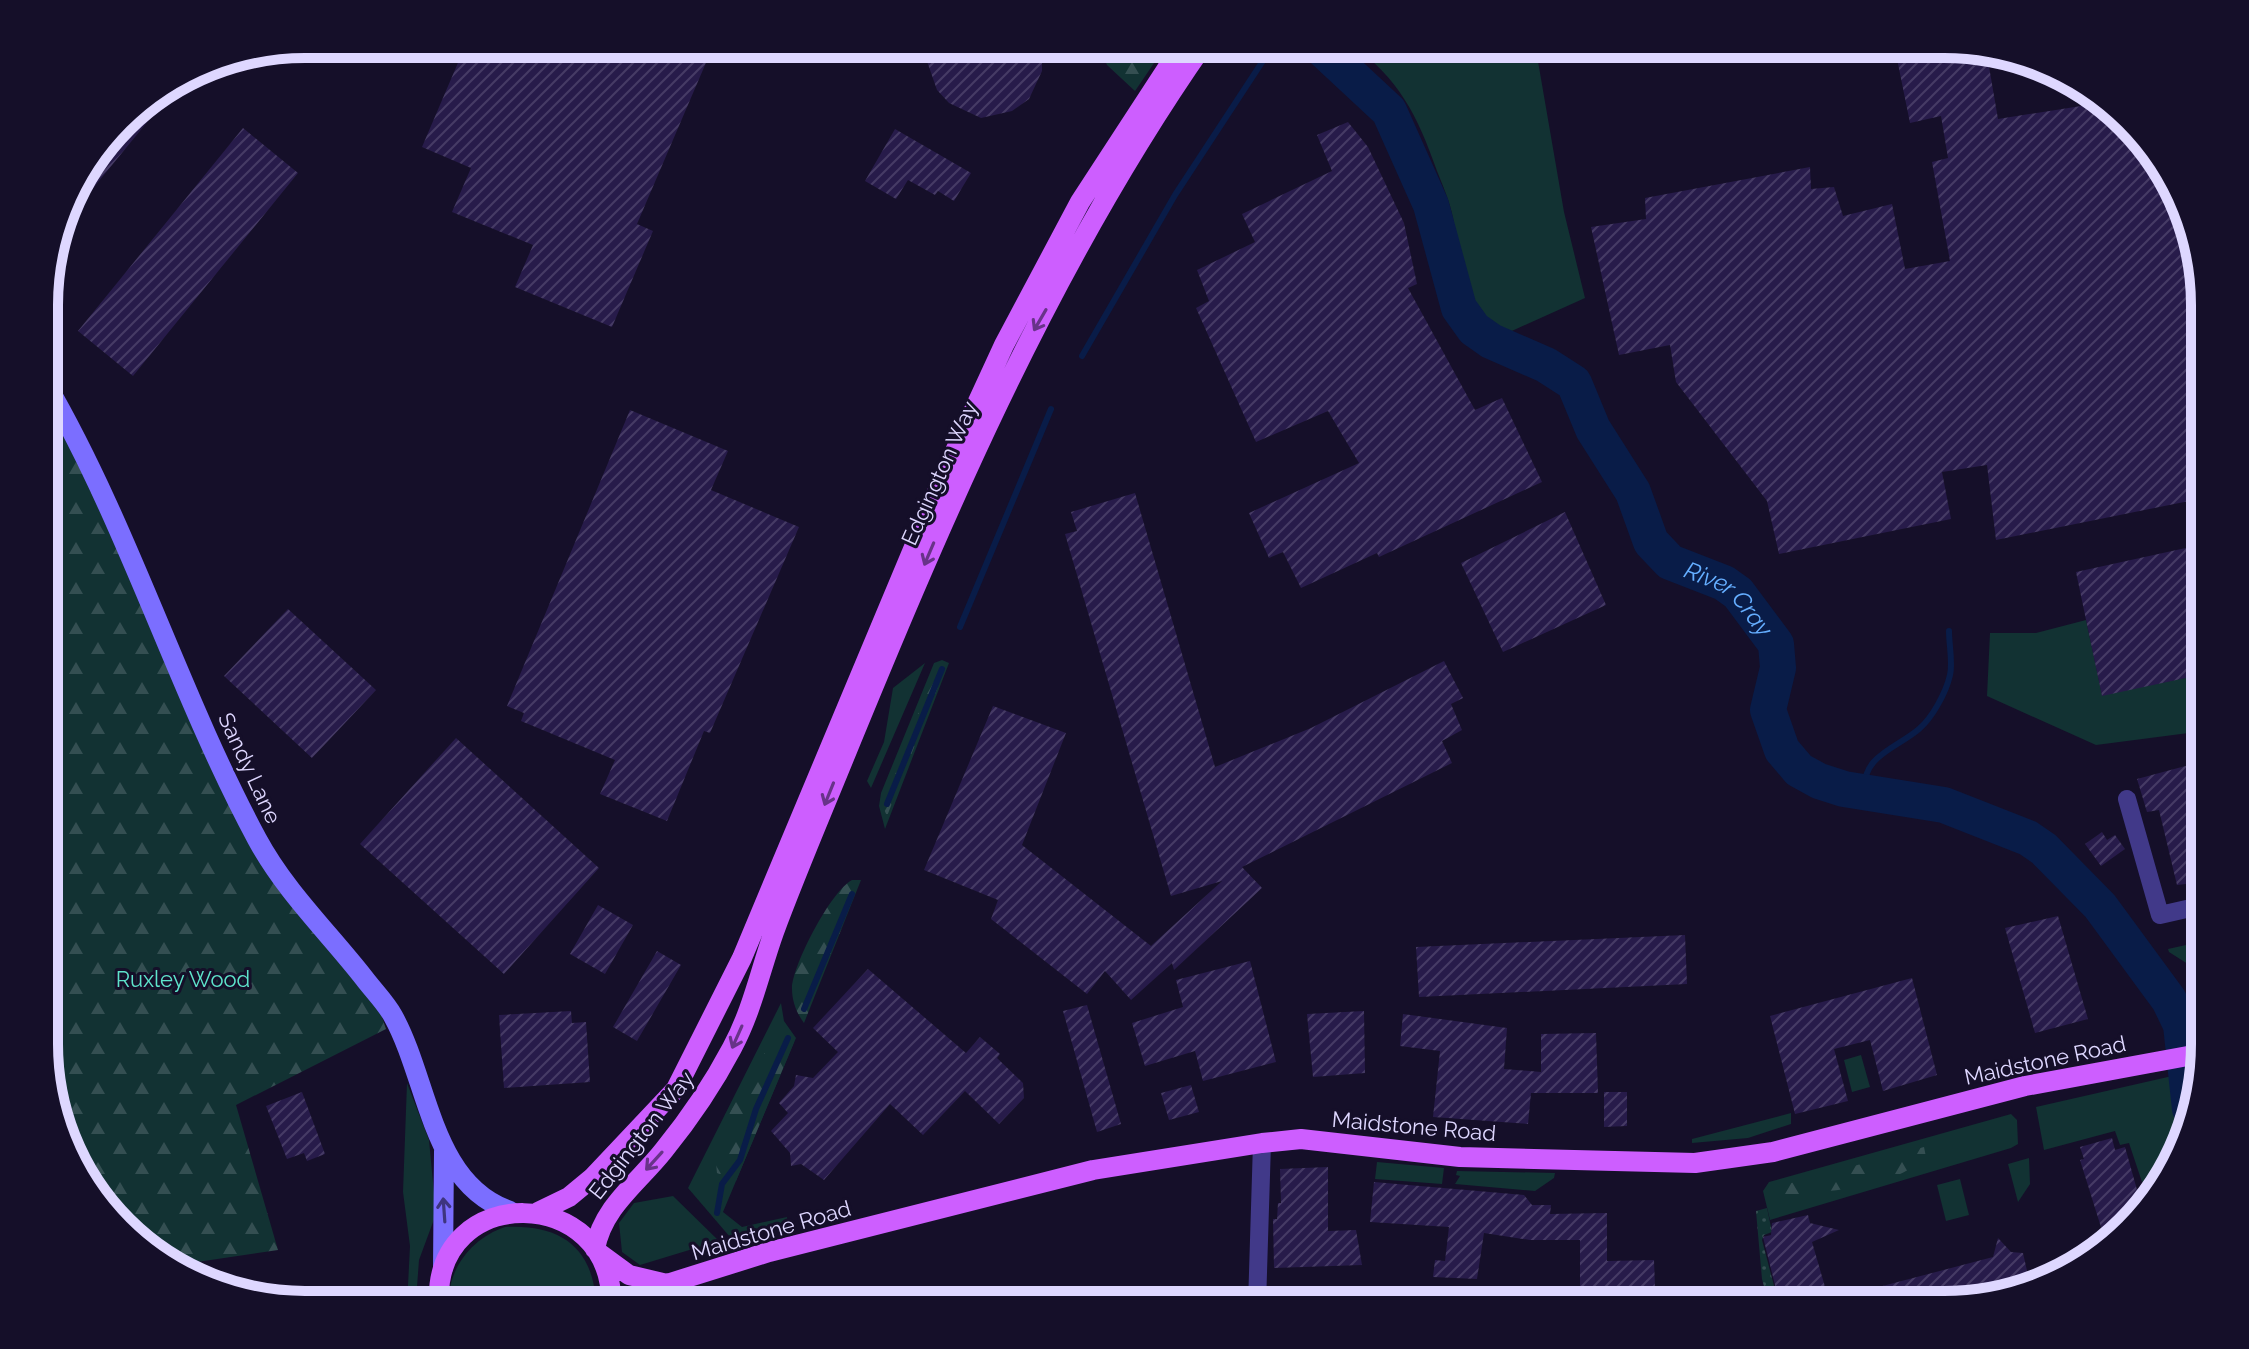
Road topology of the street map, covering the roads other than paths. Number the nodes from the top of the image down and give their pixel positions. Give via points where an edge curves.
1 (1174, 58) edge
2 (1194, 58) edge
3 (1161, 106) junction
4 (1034, 289) junction
5 (1013, 349) junction
6 (58, 405) edge
7 (895, 612) junction
8 (2127, 799) dead end
9 (2190, 908) edge
10 (753, 961) junction
11 (2190, 1056) edge
12 (1262, 1143) junction
13 (444, 1151) junction
14 (510, 1211) junction
15 (538, 1212) junction
16 (597, 1251) junction
17 (443, 1268) junction
18 (667, 1284) junction
19 (1257, 1290) edge
20 (441, 1291) edge
21 (609, 1291) edge
22 (657, 1291) edge

1 - 4 main road, Edgington Way via 1080,202
2 - 3 main road, Edgington Way
3 - 4 main road, Edgington Way via 1153,107 1041,290
3 -> 5 main road, Edgington Way
4 - 5 main road, Edgington Way
5 -> 7 main road, Edgington Way via 968,463
5 - 7 main road, Edgington Way via 994,389 979,399
6 - 13 street, Sandy Lane via 237,802 283,882 393,1015 421,1078
7 - 10 main road, Edgington Way via 864,665
7 -> 10 main road, Edgington Way via 799,868 785,879
8 - 9 street via 2160,915
10 - 15 main road, Edgington Way via 676,1089 592,1178
10 -> 16 main road, Edgington Way via 733,1046 702,1100 612,1208
11 - 12 main road, Maidstone Road via 2025,1086 1773,1152 1695,1163 1460,1157 1301,1139
12 - 18 main road, Maidstone Road via 1093,1170 769,1252
12 - 19 street
13 - 14 street, Sandy Lane via 476,1194
17 -> 13 street, Sandy Lane
14 - 15 main road
14 - 17 main road via 462,1238
15 - 16 main road via 575,1231
16 - 18 main road via 629,1275
16 - 21 main road
17 - 20 main road
18 - 22 main road, Maidstone Road

